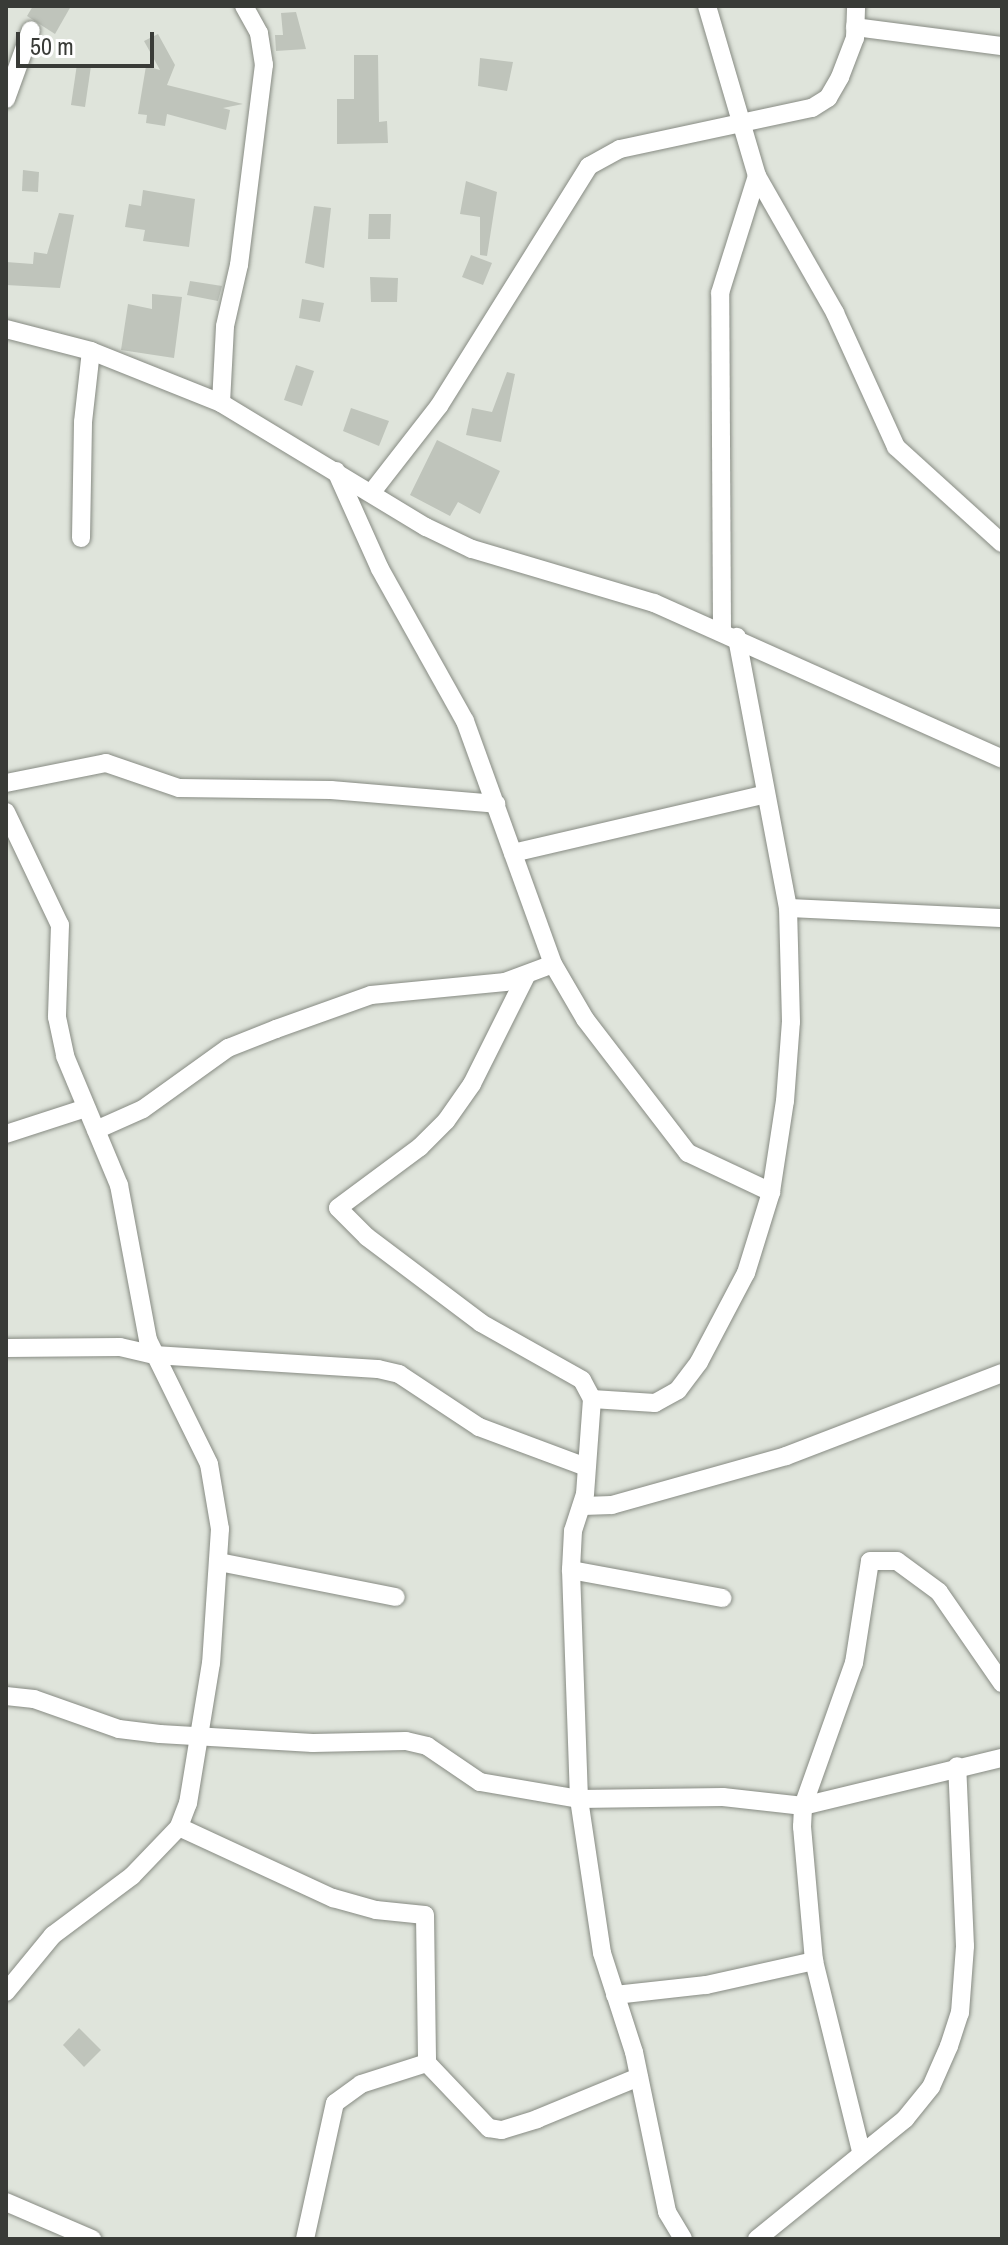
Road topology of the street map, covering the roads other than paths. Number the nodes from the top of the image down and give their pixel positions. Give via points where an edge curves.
1 (244, 6) edge
2 (707, 6) edge
3 (856, 6) edge
4 (855, 27) junction
5 (31, 30) dead end
6 (1002, 46) edge
7 (6, 99) edge
8 (740, 127) junction
9 (757, 176) junction
10 (6, 329) edge
11 (91, 351) junction
12 (221, 403) junction
13 (334, 468) junction
14 (372, 492) junction
15 (81, 538) dead end
16 (1002, 543) edge
17 (729, 634) junction
18 (765, 650) junction
19 (741, 671) junction
20 (1002, 759) edge
21 (6, 783) edge
22 (763, 795) junction
23 (496, 804) junction
24 (7, 818) edge
25 (513, 853) junction
26 (788, 908) junction
27 (1002, 918) edge
28 (553, 964) junction
29 (526, 976) junction
30 (86, 1108) junction
31 (96, 1130) junction
32 (6, 1134) edge
33 (771, 1192) junction
34 (6, 1348) edge
35 (154, 1355) junction
36 (1002, 1373) edge
37 (592, 1399) junction
38 (586, 1467) junction
39 (583, 1506) junction
40 (219, 1562) junction
41 (571, 1570) junction
42 (396, 1597) dead end
43 (722, 1598) dead end
44 (1002, 1683) edge
45 (6, 1696) edge
46 (195, 1737) junction
47 (1002, 1758) edge
48 (957, 1766) junction
49 (579, 1799) junction
50 (803, 1806) junction
51 (179, 1827) junction
52 (814, 1961) junction
53 (6, 1992) edge
54 (615, 1995) junction
55 (427, 2063) junction
56 (639, 2077) junction
57 (861, 2151) junction
58 (6, 2202) edge
59 (92, 2239) edge
60 (305, 2239) edge
61 (683, 2239) edge
62 (757, 2239) edge

1 - 12 street via 259,33 264,65 239,265 225,326
2 - 8 street
3 - 4 street
4 - 6 street
4 - 8 street via 828,98 812,108
5 - 7 street
8 - 9 street
8 - 14 street via 620,149 589,166 439,406
9 - 16 street via 835,313 896,447
9 - 17 street via 720,293
10 - 11 street
11 - 12 street
11 - 15 street via 83,422
12 - 13 street
13 - 14 street
13 - 23 street via 380,569 465,721
14 - 17 street via 472,549 654,603
17 - 18 street
17 - 19 street
18 - 19 street
18 - 20 street
19 - 22 street
21 - 23 street via 106,763 179,788 331,790
22 - 25 street
22 - 26 street
23 - 25 street
24 - 30 street via 60,925 57,1017 65,1056
25 - 28 street
26 - 27 street
26 - 33 street via 791,1022
28 - 29 street
28 - 33 street via 631,1086 688,1153
29 - 31 street via 371,995 325,1011 228,1048 143,1109
29 - 37 street via 472,1084 446,1121 338,1208 367,1237 481,1323 582,1380
30 - 31 street
30 - 32 street
31 - 35 street via 119,1185
33 - 37 street via 746,1273 722,1325 678,1390 655,1403
34 - 35 street via 120,1347
35 - 38 street via 389,1371 479,1427
35 - 40 street via 209,1464 219,1501
36 - 39 street via 786,1456 612,1505
37 - 38 street
38 - 39 street
39 - 41 street via 573,1531
40 - 42 street
40 - 46 street via 211,1663
41 - 43 street
41 - 49 street
44 - 50 street via 939,1592 897,1561 870,1561 854,1663
45 - 46 street via 34,1699 119,1729
46 - 49 street via 406,1741 427,1746 480,1782
46 - 51 street via 188,1803
47 - 48 street
48 - 50 street
48 - 57 street via 965,1946 960,2013 931,2087 905,2119
49 - 50 street via 723,1797
49 - 54 street via 592,1904
50 - 52 street
51 - 53 street via 132,1876 53,1935
51 - 55 street via 333,1898 425,1915
52 - 54 street via 706,1985
52 - 57 street
54 - 56 street
55 - 56 street via 480,2122 502,2130
55 - 60 street via 361,2084 335,2103
56 - 61 street via 652,2158 667,2212
57 - 62 street
58 - 59 street

